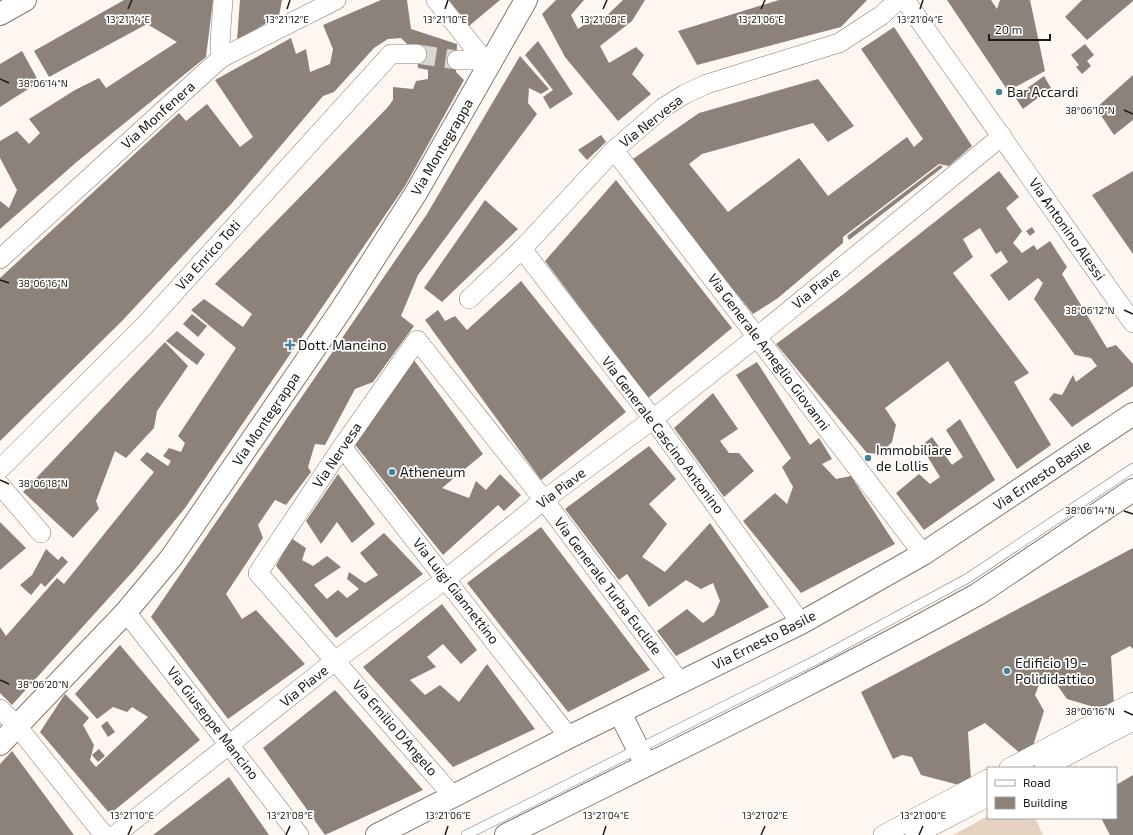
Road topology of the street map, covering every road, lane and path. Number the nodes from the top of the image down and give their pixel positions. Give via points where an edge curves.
1 (223, 0) edge
2 (336, 0) edge
3 (436, 0) edge
4 (526, 0) edge
5 (898, 0) edge
6 (905, 0) edge
7 (19, 1) edge
8 (0, 14) edge
9 (417, 54) tunnel mouth
10 (221, 58) junction
11 (457, 60) tunnel mouth
12 (487, 61) junction
13 (1002, 136) junction
14 (614, 150) junction
15 (522, 249) junction
16 (0, 259) edge
17 (469, 299) dead end
18 (1133, 323) edge
19 (758, 336) junction
20 (417, 340) joint
21 (1133, 414) edge
22 (653, 419) junction
23 (342, 447) junction
24 (1133, 468) edge
25 (0, 469) edge
26 (0, 485) edge
27 (1133, 490) edge
28 (544, 500) junction
29 (41, 533) dead end
30 (923, 554) junction
31 (446, 579) junction
32 (126, 612) junction
33 (801, 622) junction
34 (336, 660) junction
35 (680, 682) junction
36 (1133, 702) edge
37 (0, 709) edge
38 (620, 713) junction
39 (1133, 720) edge
40 (17, 726) junction
41 (569, 737) junction
42 (0, 744) edge
43 (231, 745) junction
44 (642, 756) junction
45 (1013, 766) edge
46 (1024, 767) edge
47 (1046, 767) edge
48 (987, 780) edge
49 (453, 796) junction
50 (987, 798) edge
51 (104, 835) edge
52 (115, 835) edge
53 (299, 835) edge
54 (377, 835) edge
55 (466, 835) edge
56 (506, 835) edge
57 (883, 835) edge
58 (915, 835) edge

1 - 10 street
2 - 10 street, Via Monfenera
3 - 12 street
4 - 12 main road, Via Montegrappa
5 - 14 street, Via Nervesa via 882,16 839,43 707,84 685,94 664,107
6 - 13 street, Via Antonino Alessi
7 - 8 main road
9 - 25 street, Via Enrico Toti via 391,54 145,325
10 - 16 street, Via Monfenera
11 - 12 street
12 - 32 main road, Via Montegrappa via 416,193 341,310 171,558
13 - 18 street, Via Antonino Alessi
13 - 19 street, Via Piave
14 - 15 street, Via Nervesa
14 - 19 street, Via Generale Ameglio Giovanni
15 - 17 street, Via Nervesa
15 - 22 street, Via Generale Cascino Antonino
19 - 22 street, Via Piave
19 - 30 street, Via Generale Ameglio Giovanni
20 - 23 street, Via Nervesa
20 - 28 street, Via Generale Turba Euclide
21 - 30 main road, Via Ernesto Basile
22 - 28 street, Via Piave
22 - 33 street, Via Generale Cascino Antonino
23 - 31 street, Via Luigi Giannettino
23 - 34 street, Via Nervesa via 258,573
24 - 44 lane via 968,578
26 - 29 street
27 - 44 main road via 978,594 828,674
28 - 31 street, Via Piave
28 - 35 street, Via Generale Turba Euclide
30 - 33 main road, Via Ernesto Basile
31 - 34 street, Via Piave
31 - 41 street, Via Luigi Giannettino
32 - 40 main road, Via Montegrappa
32 - 43 street, Via Giuseppe Mancino
33 - 35 main road, Via Ernesto Basile
34 - 43 street, Via Piave
34 - 49 street, Via Emilio D'Angelo
35 - 38 main road, Via Ernesto Basile
36 - 45 street
37 - 40 street
38 - 41 main road, Via Ernesto Basile
38 - 44 main road
39 - 47 street
40 - 42 main road, Via Montegrappa
40 - 51 street
41 - 49 main road, Via Ernesto Basile
43 - 52 street, Via Piave
43 - 53 street, Via Giuseppe Mancino
44 - 55 lane
44 - 56 main road
45 - 46 street
48 - 57 street
49 - 54 main road, Via Ernesto Basile
50 - 58 street

